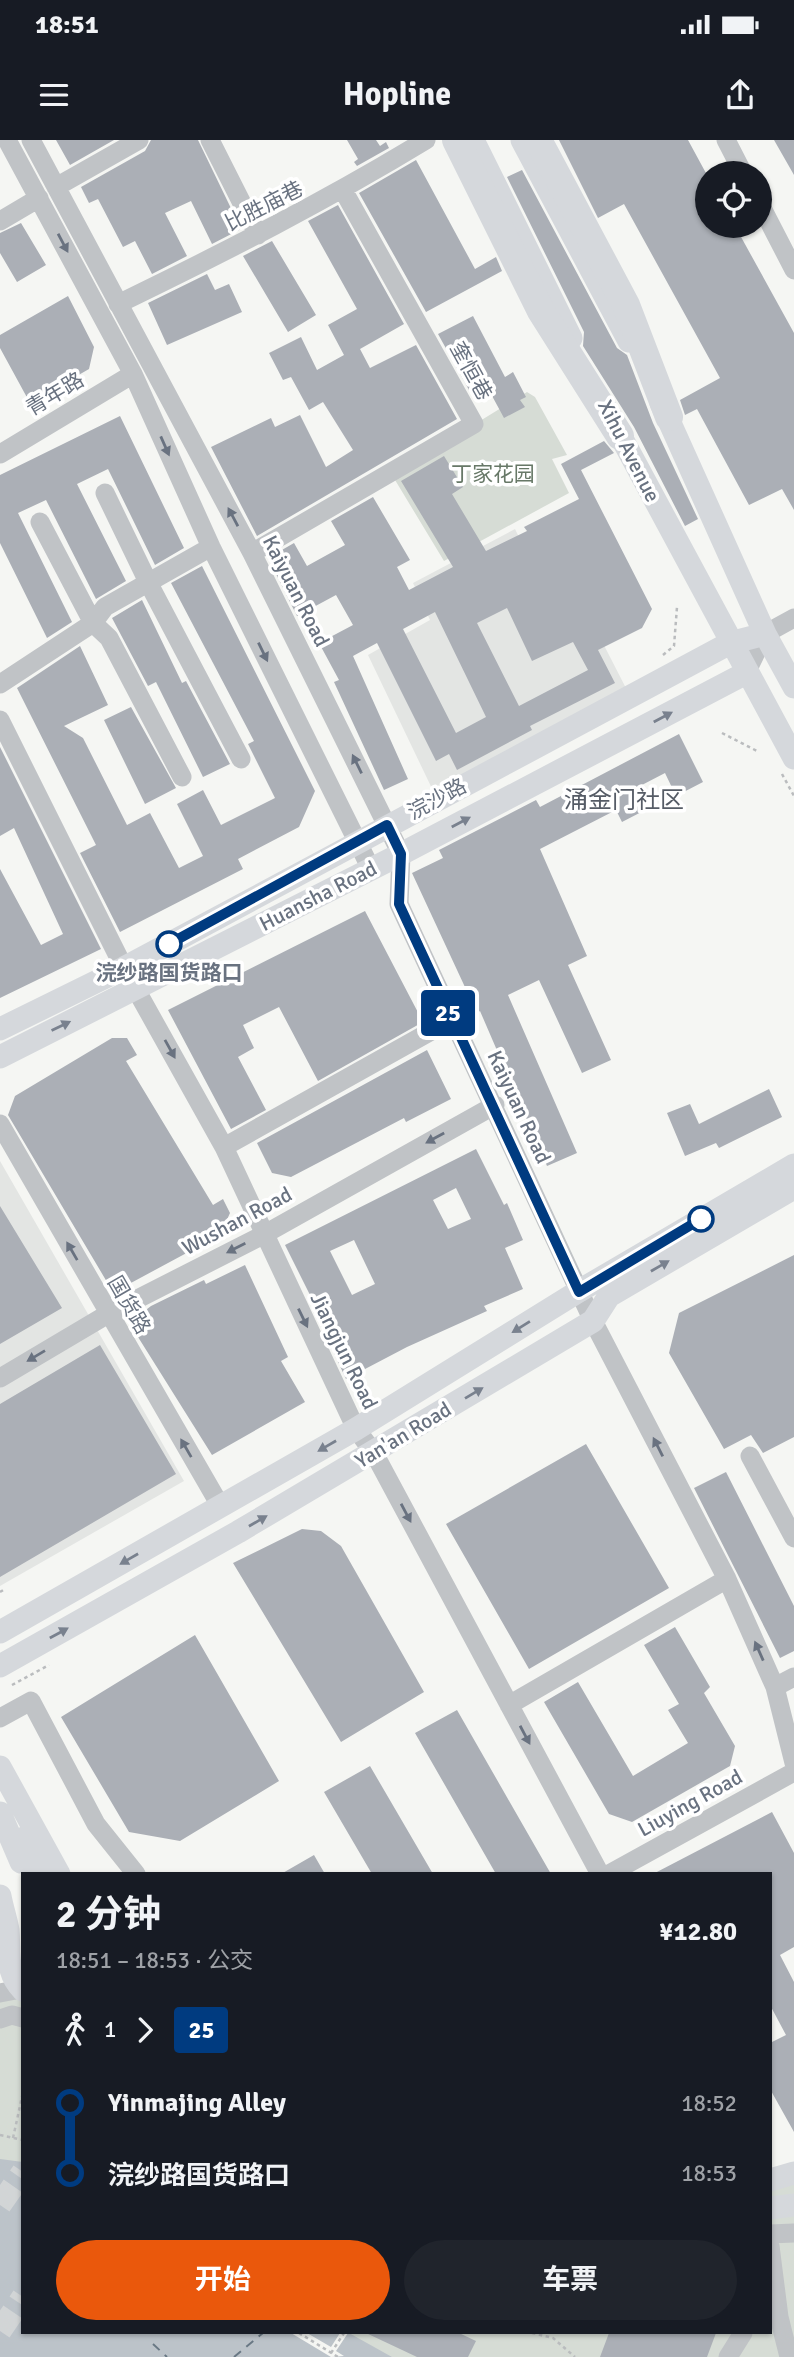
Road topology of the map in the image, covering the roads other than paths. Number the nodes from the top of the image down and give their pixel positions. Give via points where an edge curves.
1 (7, 140) edge
2 (31, 140) edge
3 (139, 140) edge
4 (210, 140) edge
5 (426, 140) edge
6 (456, 140) edge
7 (473, 140) edge
8 (522, 140) edge
9 (538, 140) edge
10 (726, 140) edge
11 (737, 161) edge
12 (56, 187) junction
13 (343, 190) junction
14 (39, 198) junction
15 (0, 221) edge
16 (772, 227) edge
17 (258, 235) junction
18 (794, 270) edge
19 (118, 304) junction
20 (133, 374) junction
21 (669, 417) junction
22 (620, 436) junction
23 (0, 454) edge
24 (105, 493) dead end
25 (40, 522) dead end
26 (211, 547) junction
27 (252, 553) junction
28 (149, 584) junction
29 (794, 618) edge
30 (93, 623) junction
31 (765, 634) junction
32 (730, 643) junction
33 (746, 673) junction
34 (0, 684) edge
35 (794, 687) edge
36 (0, 720) edge
37 (794, 758) edge
38 (241, 759) dead end
39 (183, 777) dead end
40 (387, 825) junction
41 (357, 842) junction
42 (401, 854) junction
43 (370, 869) junction
44 (124, 968) junction
45 (137, 989) junction
46 (451, 1020) junction
47 (0, 1029) edge
48 (0, 1057) edge
49 (495, 1105) junction
50 (0, 1124) edge
51 (224, 1147) junction
52 (794, 1165) edge
53 (794, 1188) edge
54 (263, 1235) junction
55 (579, 1292) junction
56 (108, 1314) junction
57 (593, 1321) junction
58 (0, 1378) edge
59 (356, 1429) junction
60 (374, 1453) junction
61 (750, 1456) dead end
62 (221, 1507) junction
63 (794, 1538) edge
64 (726, 1579) junction
65 (0, 1632) edge
66 (6, 1676) edge
67 (794, 1677) edge
68 (775, 1687) junction
69 (509, 1705) junction
70 (0, 1718) edge
71 (794, 1763) edge
72 (0, 1768) edge
73 (794, 1772) edge
74 (0, 1788) edge
75 (0, 1813) edge
76 (25, 1872) edge
77 (39, 1872) edge
78 (58, 1872) edge
79 (134, 1872) edge
80 (599, 1872) edge
81 (613, 1872) edge
82 (0, 1896) edge
83 (15, 1991) edge
84 (21, 2017) edge
85 (0, 2019) edge
86 (794, 2173) edge
87 (772, 2181) edge
88 (772, 2186) edge
89 (782, 2207) edge
90 (794, 2233) edge
91 (772, 2234) edge
92 (772, 2258) edge
93 (781, 2314) edge
94 (742, 2334) edge
95 (728, 2357) edge
96 (789, 2357) edge

1 - 14 street
2 - 12 street, Kaiyuan Road
3 - 12 street
4 - 17 street
5 - 13 street, 比胜庙巷
6 - 22 highway via 541,311
7 - 22 main road, Xihu Avenue
8 - 21 main road
9 - 21 highway via 626,305
10 - 11 street
12 - 19 street, Kaiyuan Road
13 - 17 street, 比胜庙巷
13 - 27 street, 奎恒巷 via 474,424
14 - 15 street
14 -> 20 street
16 - 18 street
17 - 19 street, 比胜庙巷
27 -> 19 street, Kaiyuan Road
20 - 23 street, 青年路
20 -> 26 street
21 - 31 main road
22 - 32 main road, Xihu Avenue
24 - 28 street
25 - 30 street
26 - 28 street
26 -> 41 street
40 -> 27 street, Kaiyuan Road
28 - 30 street via 105,607
28 - 38 street
29 - 31 street
30 - 34 street
30 - 39 street via 109,638
31 - 32 main road, 浣沙路
31 - 33 street
31 - 35 main road
32 - 33 main road, Xihu Avenue
32 - 40 main road, 浣沙路
33 - 37 main road, Xihu Avenue
42 -> 33 main road, Huansha Road
36 - 44 street, Jiangjun Road
40 - 41 main road, 浣沙路
40 - 42 street, Kaiyuan Road
41 - 43 street
41 - 44 main road, 浣沙路
42 - 43 main road, Huansha Road
42 - 46 street, Kaiyuan Road via 399,904
43 - 45 main road, Huansha Road
44 - 45 street, Jiangjun Road
44 - 47 main road, 浣沙路
48 -> 45 main road, Huansha Road
45 -> 51 street, Jiangjun Road
46 - 49 street, Kaiyuan Road
46 - 51 street
49 -> 54 street, Wushan Road
49 - 55 street, Kaiyuan Road
56 -> 50 street, 国货路
51 - 54 street, Jiangjun Road
52 - 55 main road, Yan'an Road
57 -> 53 main road, Yan'an Road via 610,1296
54 -> 56 street, Wushan Road
54 -> 59 street, Jiangjun Road
55 - 57 street, Kaiyuan Road
55 -> 59 main road, Yan'an Road
56 -> 58 street, Wushan Road
62 -> 56 street, 国货路
60 -> 57 main road, Yan'an Road
64 -> 57 street, Kaiyuan Road
59 - 60 street, Jiangjun Road
59 -> 62 main road, Yan'an Road
66 -> 60 main road, Yan'an Road
60 -> 69 street, Jiangjun Road
61 - 63 street
62 -> 65 main road, Yan'an Road
68 -> 64 street, Kaiyuan Road
64 - 69 street
67 - 68 street
68 - 71 street, Kaiyuan Road
69 -> 80 street, Jiangjun Road
70 - 79 street via 31,1701 96,1824
72 - 78 main road
73 - 81 street, Liuying Road
74 - 77 main road
75 - 76 main road
82 - 83 main road
84 - 85 street
86 - 87 main road
88 - 89 street
90 - 91 street
92 - 93 street
93 - 96 street
94 - 95 street

